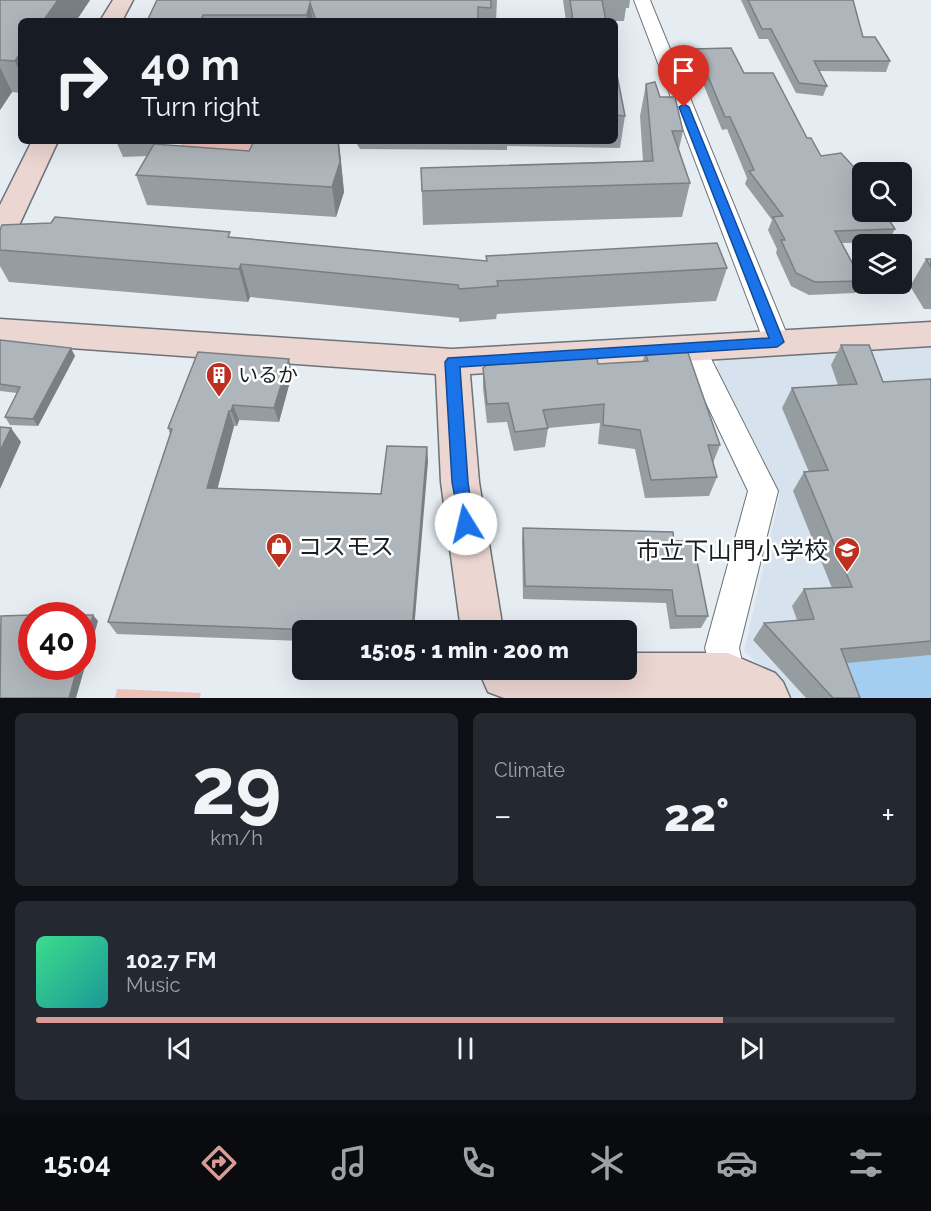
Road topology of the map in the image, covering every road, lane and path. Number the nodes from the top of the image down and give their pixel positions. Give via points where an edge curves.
1 (123, 0) edge
2 (642, 0) edge
3 (113, 18) edge
4 (44, 144) edge
5 (0, 234) edge
6 (0, 331) edge
7 (931, 334) edge
8 (777, 342) junction
9 (693, 348) junction
10 (452, 362) junction
11 (481, 620) edge
12 (728, 675) junction
13 (503, 681) edge
14 (767, 698) edge

1 - 3 street
2 - 8 street
4 - 5 street
6 - 10 street
7 - 8 street
8 - 9 street
9 - 10 street
9 - 12 street via 763,491 722,648
10 - 11 street via 460,482
12 - 13 street
12 - 14 street via 759,689

